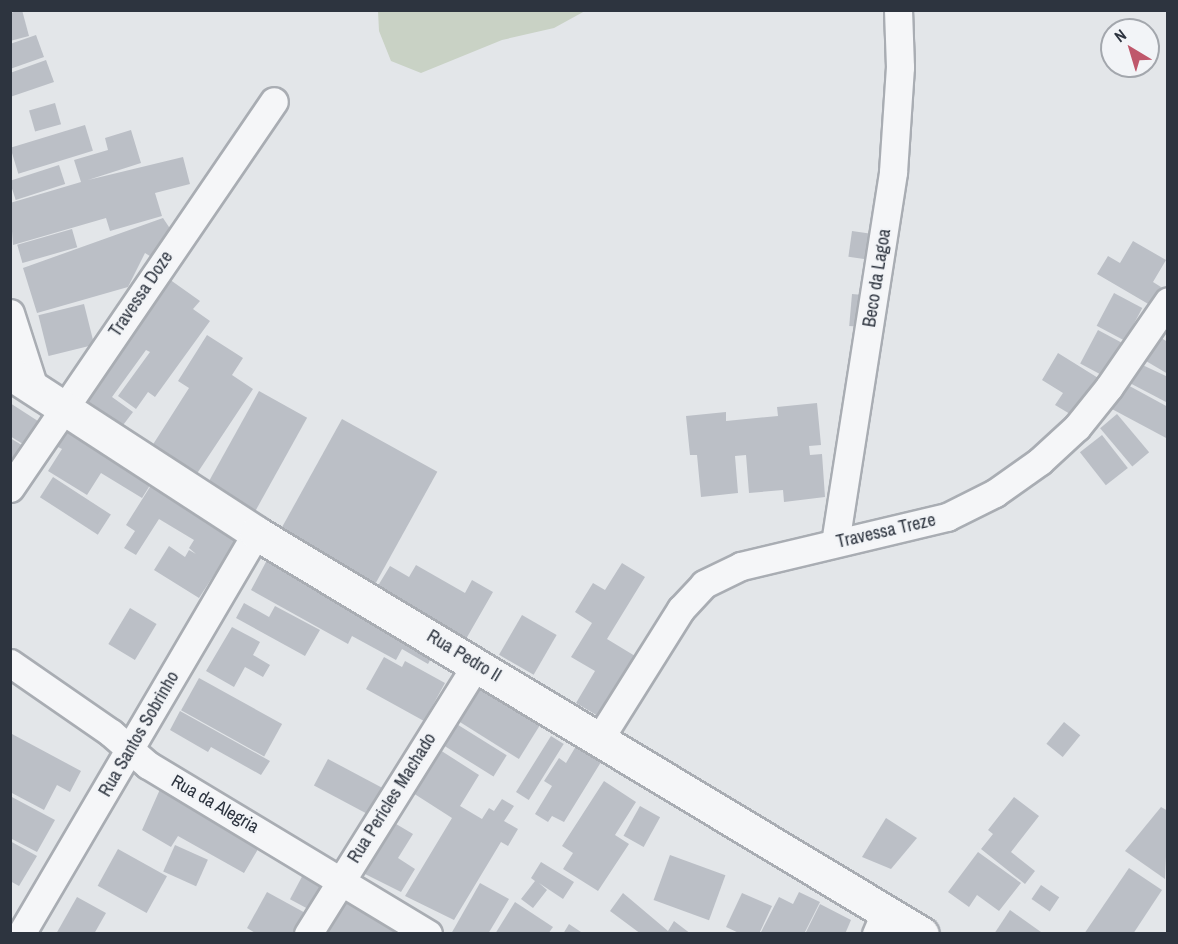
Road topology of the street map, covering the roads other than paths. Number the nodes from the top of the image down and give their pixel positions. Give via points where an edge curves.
1 (898, 10) edge
2 (274, 101) dead end
3 (1167, 301) edge
4 (10, 313) edge
5 (23, 382) edge
6 (62, 410) junction
7 (10, 488) edge
8 (256, 533) junction
9 (835, 543) junction
10 (10, 663) edge
11 (477, 664) junction
12 (600, 738) junction
13 (130, 751) junction
14 (341, 879) junction
15 (881, 922) edge
16 (20, 931) edge
17 (308, 933) edge
18 (428, 933) edge
19 (922, 933) edge

1 - 9 street, Beco da Lagoa via 900,67 893,172
2 - 6 street, Travessa Doze
3 - 9 street, Travessa Treze via 1109,387 1077,427 1040,461 994,493 947,517
4 - 5 street
5 - 6 street, Rua Pedro II
6 - 7 street, Travessa Doze
6 - 8 street, Rua Pedro II
8 - 11 street, Rua Pedro II
8 - 13 street, Rua Santos Sobrinho
9 - 12 street, Travessa Treze via 741,566 704,584 681,609
10 - 13 street, Rua da Alegria
11 - 12 street, Rua Pedro II
11 - 14 street, Rua Pericles Machado
12 - 15 street, Rua Pedro II
13 - 14 street, Rua da Alegria
13 - 16 street, Rua Santos Sobrinho
14 - 17 street, Rua Pericles Machado
14 - 18 street, Rua da Alegria
15 - 19 street, Rua Pedro II

